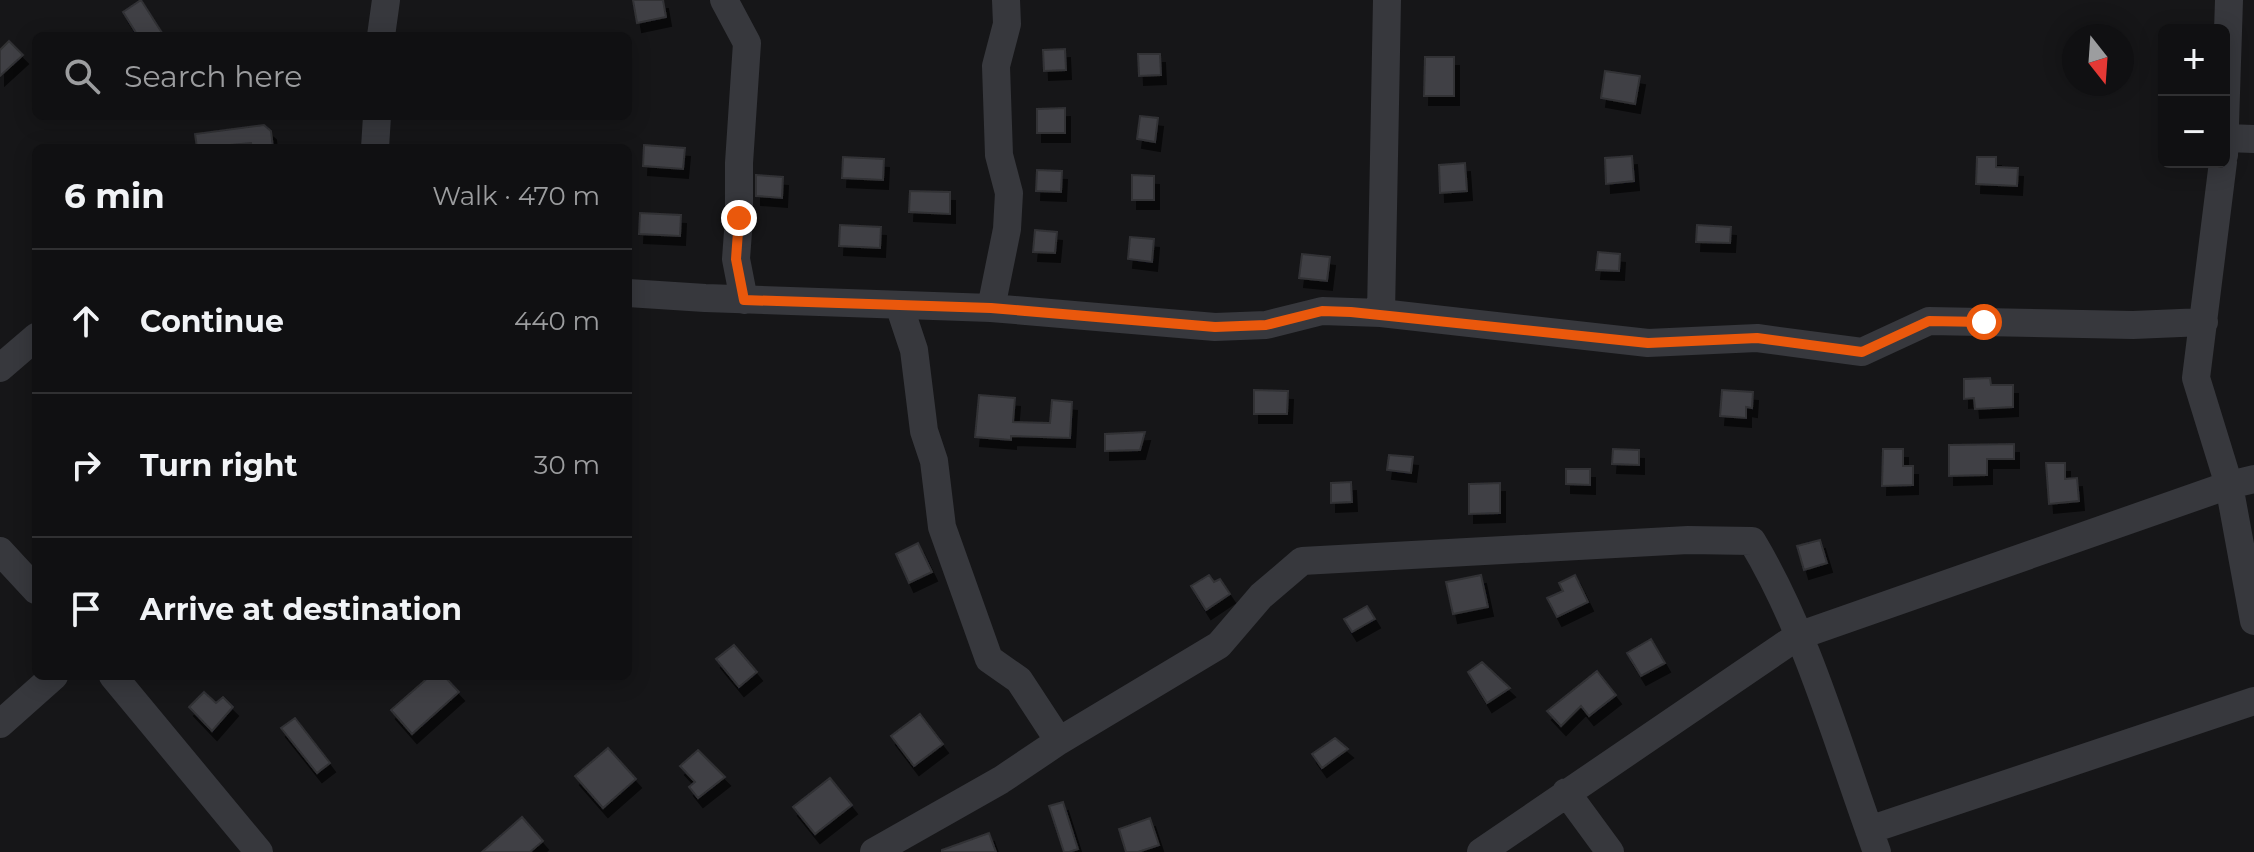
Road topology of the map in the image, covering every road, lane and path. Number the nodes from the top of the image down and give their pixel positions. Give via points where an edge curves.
1 (386, 0) edge
2 (724, 0) edge
3 (1006, 0) edge
4 (1387, 0) edge
5 (2229, 0) edge
6 (382, 32) edge
7 (377, 120) edge
8 (375, 144) edge
9 (2232, 149) edge
10 (632, 293) edge
11 (744, 300) junction
12 (899, 305) junction
13 (991, 308) junction
14 (1381, 313) junction
15 (2204, 322) junction
16 (32, 340) edge
17 (0, 368) edge
18 (2242, 482) edge
19 (0, 551) edge
20 (32, 586) edge
21 (2254, 621) edge
22 (1798, 636) junction
23 (50, 680) edge
24 (116, 680) edge
25 (2254, 701) edge
26 (0, 724) edge
27 (1059, 741) junction
28 (1566, 792) junction
29 (1873, 841) edge
30 (259, 852) edge
31 (874, 852) edge
32 (1481, 852) edge
33 (1610, 852) edge

1 - 6 street
2 - 11 street via 747,43 736,259
3 - 13 street via 1007,24 996,66 999,155 1009,193
4 - 14 street
5 - 9 street
7 - 8 street
9 - 15 street
10 - 11 street
11 - 12 street
12 - 13 street
12 - 27 street via 914,350 942,527 989,659 1019,680
13 - 14 street via 1215,327 1266,325 1322,311
14 - 15 street via 1648,343 1757,338 1862,352 1929,321
15 - 18 street via 2196,378
16 - 17 street
18 - 21 street
18 - 22 street
19 - 20 street
22 - 27 street via 1777,583 1752,541 1302,561 1261,596 1219,645
22 - 28 street
22 - 29 street
23 - 26 street
24 - 30 street
25 - 29 street
27 - 31 street
28 - 32 street
28 - 33 street

